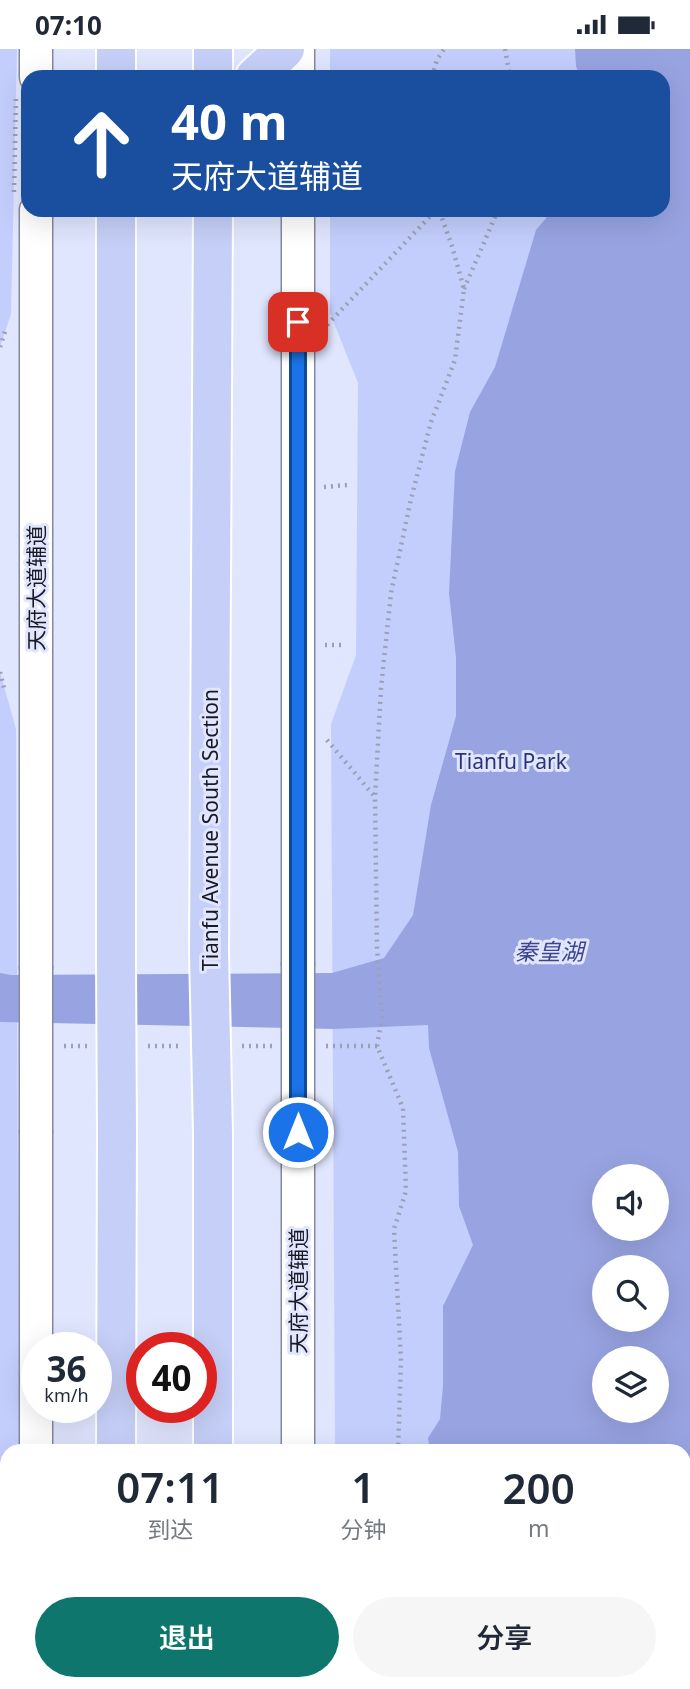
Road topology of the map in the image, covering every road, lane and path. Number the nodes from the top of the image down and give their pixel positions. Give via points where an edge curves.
1 (36, 49) edge
2 (213, 49) edge
3 (285, 49) edge
4 (298, 49) edge
5 (444, 49) edge
6 (505, 49) edge
7 (36, 70) edge
8 (213, 70) edge
9 (262, 70) edge
10 (298, 70) edge
11 (434, 70) edge
12 (509, 70) edge
13 (36, 217) edge
14 (116, 217) edge
15 (213, 217) edge
16 (298, 217) edge
17 (431, 217) edge
18 (441, 217) edge
19 (495, 217) edge
20 (464, 289) junction
21 (320, 334) dead end
22 (347, 485) dead end
23 (320, 487) dead end
24 (320, 645) dead end
25 (345, 645) dead end
26 (320, 731) dead end
27 (375, 797) junction
28 (377, 1046) dead end
29 (36, 1444) edge
30 (116, 1444) edge
31 (213, 1444) edge
32 (298, 1444) edge

1 - 7 street
2 - 8 highway
3 - 9 highway
4 - 10 street
5 - 11 path
6 - 12 path
13 - 29 street, 天府大道辅道, bridge
14 - 30 highway, bridge
15 - 31 highway, Tianfu Avenue South Section, bridge via 209,951
16 - 32 street, 天府大道辅道, bridge
17 - 21 path
18 - 20 path
19 - 20 path
20 - 27 path via 455,360 431,422 391,593
22 - 23 path
24 - 25 path
26 - 27 path
27 - 28 path via 382,1018

